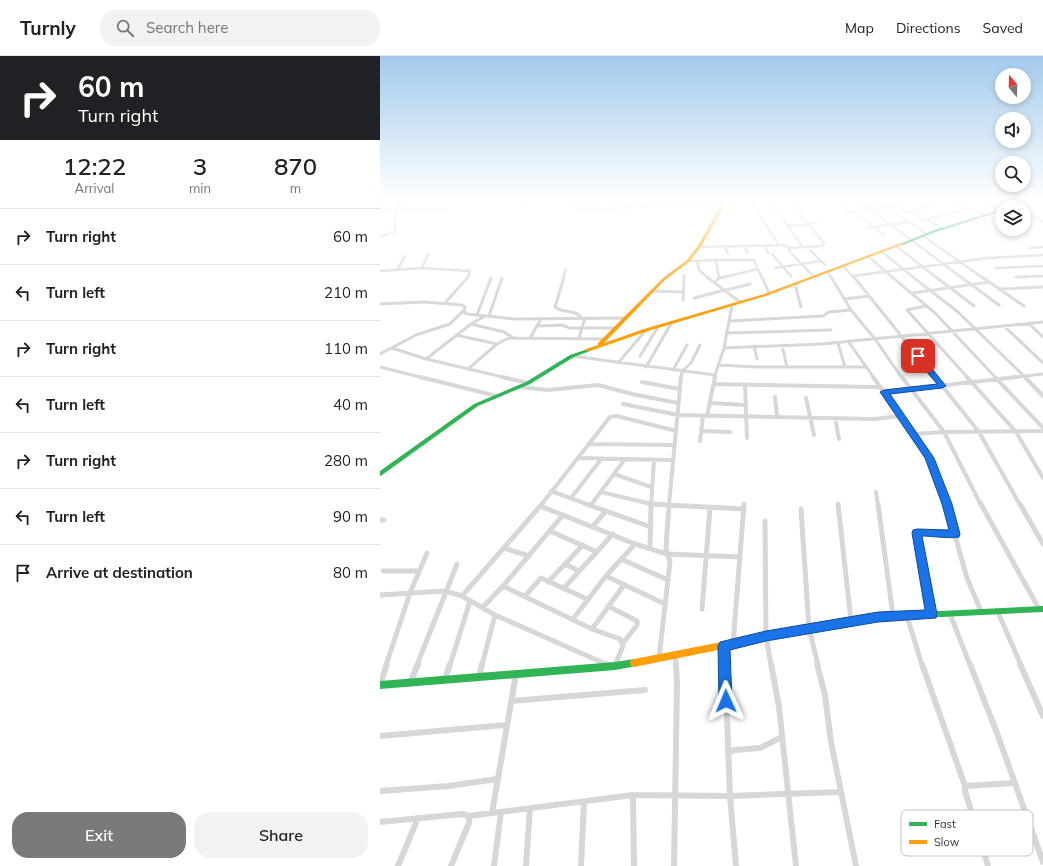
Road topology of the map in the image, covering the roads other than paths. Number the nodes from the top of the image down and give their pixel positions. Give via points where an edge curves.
1 (705, 236) edge
2 (773, 236) edge
3 (795, 236) edge
4 (817, 236) edge
5 (906, 236) edge
6 (922, 236) edge
7 (926, 236) edge
8 (911, 239) junction
9 (779, 245) junction
10 (895, 245) junction
11 (745, 246) junction
12 (765, 246) junction
13 (699, 247) junction
14 (725, 247) junction
15 (803, 247) junction
16 (1043, 247) edge
17 (788, 248) junction
18 (1030, 248) dead end
19 (810, 250) dead end
20 (881, 250) junction
21 (747, 253) dead end
22 (428, 254) dead end
23 (728, 254) dead end
24 (1043, 255) edge
25 (405, 256) dead end
26 (868, 256) junction
27 (716, 260) junction
28 (697, 261) junction
29 (821, 261) junction
30 (958, 261) junction
31 (688, 262) junction
32 (802, 264) junction
33 (825, 264) dead end
34 (942, 264) junction
35 (843, 266) junction
36 (923, 266) junction
37 (1043, 266) edge
38 (783, 267) junction
39 (422, 268) junction
40 (775, 268) dead end
41 (996, 268) dead end
42 (566, 269) dead end
43 (758, 269) junction
44 (904, 269) junction
45 (397, 270) junction
46 (380, 271) edge
47 (828, 272) junction
48 (886, 272) junction
49 (684, 275) dead end
50 (791, 276) dead end
51 (853, 276) junction
52 (1043, 276) edge
53 (1016, 277) dead end
54 (491, 278) dead end
55 (502, 278) dead end
56 (719, 278) junction
57 (815, 278) junction
58 (989, 282) junction
59 (715, 283) junction
60 (750, 284) dead end
61 (795, 284) junction
62 (972, 285) junction
63 (1043, 287) edge
64 (952, 288) junction
65 (999, 289) junction
66 (725, 290) junction
67 (652, 291) junction
68 (932, 291) junction
69 (682, 292) junction
70 (769, 293) junction
71 (912, 293) junction
72 (869, 296) junction
73 (694, 298) dead end
74 (845, 299) junction
75 (683, 300) dead end
76 (740, 302) junction
77 (380, 304) edge
78 (444, 304) junction
79 (732, 305) junction
80 (999, 305) dead end
81 (926, 306) junction
82 (974, 306) dead end
83 (1024, 306) dead end
84 (801, 307) dead end
85 (464, 310) junction
86 (851, 310) junction
87 (478, 315) junction
88 (487, 316) junction
89 (584, 318) junction
90 (627, 318) junction
91 (541, 319) junction
92 (729, 321) junction
93 (672, 322) junction
94 (1043, 322) edge
95 (1028, 323) junction
96 (471, 324) junction
97 (537, 326) junction
98 (1004, 326) junction
99 (658, 327) junction
100 (582, 328) junction
101 (617, 328) junction
102 (976, 328) junction
103 (646, 330) junction
104 (831, 330) dead end
105 (952, 332) junction
106 (726, 333) junction
107 (927, 334) junction
108 (456, 335) junction
109 (902, 336) junction
110 (512, 337) junction
111 (1043, 337) edge
112 (530, 338) junction
113 (579, 338) junction
114 (606, 339) junction
115 (875, 339) junction
116 (838, 342) junction
117 (848, 342) junction
118 (497, 344) junction
119 (687, 345) dead end
120 (782, 345) junction
121 (597, 346) junction
122 (700, 346) dead end
123 (754, 346) junction
124 (392, 348) junction
125 (724, 348) junction
126 (380, 354) edge
127 (572, 356) junction
128 (640, 356) dead end
129 (426, 359) junction
130 (757, 359) dead end
131 (618, 363) junction
132 (1043, 363) edge
133 (719, 365) junction
134 (380, 367) edge
135 (646, 367) junction
136 (787, 367) junction
137 (845, 367) junction
138 (867, 367) junction
139 (468, 369) junction
140 (673, 370) junction
141 (682, 371) junction
142 (1043, 374) edge
143 (715, 375) junction
144 (1024, 376) junction
145 (998, 379) junction
146 (642, 382) dead end
147 (970, 382) junction
148 (528, 383) junction
149 (714, 384) junction
150 (745, 385) junction
151 (942, 386) junction
152 (519, 387) junction
153 (679, 389) junction
154 (883, 390) junction
155 (911, 390) junction
156 (498, 396) junction
157 (1043, 396) edge
158 (775, 397) dead end
159 (806, 398) dead end
160 (678, 403) junction
161 (623, 404) dead end
162 (710, 404) junction
163 (745, 405) junction
164 (678, 416) junction
165 (705, 416) junction
166 (900, 416) junction
167 (746, 417) junction
168 (777, 417) junction
169 (809, 418) junction
170 (835, 418) junction
171 (1043, 429) edge
172 (676, 431) junction
173 (702, 431) junction
174 (730, 432) dead end
175 (944, 432) junction
176 (979, 432) junction
177 (1016, 432) junction
178 (914, 434) junction
179 (814, 435) dead end
180 (747, 438) dead end
181 (839, 439) dead end
182 (700, 441) dead end
183 (588, 444) junction
184 (674, 445) junction
185 (579, 458) junction
186 (602, 458) junction
187 (625, 459) junction
188 (654, 460) junction
189 (672, 460) junction
190 (380, 474) edge
191 (614, 474) junction
192 (1043, 478) edge
193 (651, 487) junction
194 (551, 491) junction
195 (601, 492) junction
196 (876, 492) dead end
197 (571, 498) junction
198 (651, 504) junction
199 (838, 504) dead end
200 (591, 505) junction
201 (540, 506) junction
202 (669, 506) junction
203 (710, 508) junction
204 (801, 509) dead end
205 (606, 511) junction
206 (563, 515) junction
207 (765, 521) dead end
208 (593, 526) junction
209 (651, 527) junction
210 (550, 531) junction
211 (613, 534) junction
212 (955, 534) junction
213 (635, 544) junction
214 (1043, 544) edge
215 (583, 545) junction
216 (504, 548) junction
217 (650, 548) junction
218 (597, 552) junction
219 (427, 553) dead end
220 (667, 554) junction
221 (529, 556) junction
222 (706, 556) junction
223 (740, 557) junction
224 (621, 559) junction
225 (457, 564) dead end
226 (565, 564) junction
227 (383, 571) dead end
228 (419, 571) junction
229 (579, 571) junction
230 (606, 576) junction
231 (668, 580) junction
232 (548, 582) junction
233 (624, 585) junction
234 (503, 586) junction
235 (564, 588) junction
236 (445, 591) junction
237 (410, 593) junction
238 (380, 595) edge
239 (462, 596) junction
240 (525, 596) junction
241 (587, 598) junction
242 (470, 602) junction
243 (666, 604) junction
244 (483, 606) junction
245 (608, 606) junction
246 (702, 609) dead end
247 (1041, 609) edge
248 (997, 610) junction
249 (981, 611) junction
250 (932, 614) junction
251 (950, 614) junction
252 (495, 616) junction
253 (893, 616) junction
254 (907, 616) junction
255 (573, 619) junction
256 (850, 622) junction
257 (810, 628) junction
258 (592, 629) junction
259 (766, 636) junction
260 (623, 644) junction
261 (733, 644) junction
262 (724, 646) junction
263 (675, 655) junction
264 (659, 659) junction
265 (612, 666) junction
266 (516, 673) junction
267 (479, 676) junction
268 (445, 679) junction
269 (410, 683) junction
270 (380, 684) edge
271 (645, 690) dead end
272 (510, 701) junction
273 (1043, 716) edge
274 (506, 725) junction
275 (380, 736) edge
276 (782, 737) junction
277 (728, 752) junction
278 (497, 779) junction
279 (1015, 784) junction
280 (965, 786) junction
281 (380, 791) edge
282 (840, 792) junction
283 (788, 793) junction
284 (633, 796) junction
285 (676, 796) junction
286 (730, 796) junction
287 (584, 802) junction
288 (530, 808) junction
289 (971, 810) edge
290 (1024, 810) edge
291 (502, 812) junction
292 (492, 813) junction
293 (470, 816) junction
294 (418, 818) junction
295 (380, 822) edge
296 (1033, 834) edge
297 (985, 856) edge
298 (1043, 862) edge
299 (398, 866) edge
300 (451, 866) edge
301 (494, 866) edge
302 (526, 866) edge
303 (581, 866) edge
304 (634, 866) edge
305 (674, 866) edge
306 (736, 866) edge
307 (796, 866) edge
308 (856, 866) edge
309 (988, 866) edge

1 - 13 street
2 - 9 street
3 - 15 street
4 - 15 street via 824,244
5 - 8 street
6 - 8 street
7 - 30 street
8 - 10 street
8 - 34 street
9 - 12 street
9 - 17 street via 786,245
10 - 20 street
10 - 36 street
11 - 12 street
11 - 14 street
11 - 21 street
12 - 38 street
13 - 14 street
13 - 31 street
14 - 23 street
15 - 17 street
16 - 18 street
17 - 32 street
19 - 29 street
20 - 26 street
20 - 44 street
22 - 39 street
24 - 30 street
25 - 45 street
26 - 35 street
26 - 48 street
27 - 28 street
27 - 43 street via 751,259
27 - 56 street
28 - 31 street
28 - 59 street via 699,270
29 - 32 street
29 - 33 street
30 - 34 street
30 - 58 street
31 - 67 street via 676,269
32 - 38 street
32 - 57 street
34 - 36 street
34 - 62 street
35 - 47 street
35 - 51 street
36 - 44 street
36 - 64 street
37 - 41 street
38 - 40 street
38 - 50 street
39 - 45 street
39 - 78 street via 470,271 468,278
42 - 89 street via 555,307 575,311
43 - 56 street
43 - 70 street
44 - 48 street
44 - 68 street
45 - 46 street
47 - 57 street
47 - 74 street
48 - 51 street
48 - 71 street
49 - 69 street
51 - 72 street
52 - 53 street
54 - 87 street
55 - 88 street
56 - 59 street
57 - 61 street
58 - 62 street
58 - 65 street
59 - 66 street
60 - 66 street
61 - 70 street
61 - 84 street
62 - 64 street
62 - 80 street
63 - 65 street
64 - 68 street
64 - 82 street
65 - 83 street
66 - 73 street
66 - 76 street
67 - 69 street
67 - 90 street
68 - 71 street
68 - 102 street
69 - 75 street
70 - 76 street
71 - 81 street
72 - 74 street
72 - 109 street
74 - 86 street
76 - 79 street
77 - 78 street
78 - 85 street via 462,305 465,307
79 - 92 street
79 - 93 street
81 - 105 street
81 - 107 street via 907,310
85 - 87 street via 467,314
85 - 124 street via 450,324 416,335
86 - 92 street via 829,312 823,316
86 - 115 street
87 - 88 street
88 - 91 street
88 - 96 street
89 - 90 street
89 - 91 street
89 - 100 street
90 - 101 street
91 - 97 street
92 - 106 street
93 - 99 street
93 - 135 street
94 - 95 street
95 - 98 street
95 - 111 street
96 - 108 street
96 - 110 street via 504,332
97 - 100 street via 562,325
97 - 112 street
98 - 102 street
98 - 132 street
99 - 103 street
99 - 128 street
100 - 101 street
100 - 113 street
101 - 114 street
102 - 105 street
102 - 144 street
103 - 121 street
103 - 131 street
104 - 106 street
105 - 107 street
105 - 145 street
106 - 125 street
107 - 109 street
107 - 147 street
108 - 118 street
108 - 129 street
109 - 115 street
109 - 151 street
110 - 112 street
110 - 118 street
112 - 113 street
113 - 114 street
114 - 121 street
115 - 117 street
115 - 155 street
116 - 117 street
116 - 120 street
116 - 137 street
117 - 138 street
118 - 139 street
119 - 140 street
120 - 123 street
120 - 136 street
121 - 127 street
122 - 141 street via 691,363
123 - 125 street
123 - 130 street
124 - 126 street
124 - 129 street
125 - 133 street
127 - 131 street
127 - 148 street
129 - 139 street
131 - 135 street
133 - 136 street
133 - 143 street
134 - 156 street
135 - 140 street
136 - 137 street
137 - 138 street
138 - 154 street
139 - 148 street
140 - 141 street
141 - 143 street
141 - 153 street
142 - 144 street
143 - 149 street
144 - 145 street
144 - 157 street
145 - 147 street
145 - 171 street
146 - 153 street
147 - 151 street
147 - 177 street
148 - 152 street
149 - 150 street
149 - 162 street
150 - 154 street
150 - 163 street
151 - 155 street
151 - 176 street
152 - 156 street
152 - 160 street via 548,390 598,385
153 - 160 street
154 - 155 street
154 - 166 street
155 - 175 street
156 - 190 street via 468,410
158 - 168 street
159 - 169 street
160 - 164 street
161 - 164 street
162 - 163 street
162 - 165 street
163 - 167 street
164 - 165 street
164 - 172 street
165 - 167 street
165 - 173 street
166 - 170 street via 874,419
166 - 178 street
167 - 168 street
167 - 180 street
168 - 169 street
169 - 170 street
169 - 179 street
170 - 181 street
171 - 177 street
172 - 183 street via 614,416 610,417
172 - 184 street
173 - 174 street
173 - 182 street
175 - 176 street
175 - 178 street
175 - 247 street via 996,533
176 - 177 street
176 - 214 street
177 - 192 street
178 - 212 street via 936,473
183 - 184 street
183 - 185 street
184 - 189 street
185 - 186 street
185 - 194 street
186 - 187 street
186 - 197 street
187 - 188 street
187 - 191 street
188 - 189 street
188 - 193 street
189 - 202 street
191 - 193 street
191 - 195 street
193 - 198 street
194 - 197 street
194 - 201 street
195 - 198 street
195 - 200 street
196 - 253 street
197 - 200 street
198 - 202 street
198 - 209 street
199 - 256 street
200 - 205 street
201 - 206 street
201 - 216 street
202 - 203 street
202 - 220 street
203 - 222 street
203 - 223 street via 744,507
204 - 257 street
205 - 208 street
205 - 209 street
206 - 208 street
206 - 210 street
207 - 259 street
208 - 211 street
209 - 217 street
210 - 215 street
210 - 221 street
211 - 213 street
211 - 218 street
212 - 249 street via 967,578
212 - 250 street via 917,533
213 - 217 street
213 - 224 street
215 - 218 street
215 - 226 street
216 - 221 street
216 - 239 street
217 - 220 street
218 - 229 street
219 - 228 street
220 - 222 street
220 - 231 street via 670,562
221 - 234 street
222 - 223 street
222 - 246 street
223 - 261 street
224 - 230 street
224 - 231 street
225 - 236 street
226 - 229 street
226 - 232 street
227 - 228 street
228 - 237 street
229 - 235 street
230 - 233 street
230 - 241 street
231 - 243 street
232 - 235 street
232 - 240 street via 539,579
233 - 243 street
233 - 245 street
234 - 240 street
234 - 244 street
235 - 241 street
236 - 237 street
236 - 239 street
236 - 269 street
237 - 238 street
237 - 270 street
239 - 242 street
240 - 255 street
241 - 255 street
242 - 244 street
242 - 268 street
243 - 264 street
244 - 252 street
245 - 258 street
245 - 260 street via 637,622
247 - 248 street
248 - 249 street
248 - 273 street
249 - 251 street
250 - 251 street
250 - 254 street
251 - 279 street via 998,733
252 - 265 street via 524,626
252 - 267 street
253 - 254 street
253 - 256 street
254 - 280 street
255 - 258 street
256 - 257 street
257 - 259 street
257 - 282 street via 825,695
258 - 260 street via 620,639
259 - 261 street
259 - 276 street
260 - 265 street
261 - 262 street
262 - 263 street
262 - 277 street
263 - 264 street
263 - 285 street
264 - 265 street
265 - 266 street
266 - 267 street
266 - 272 street
267 - 268 street
268 - 269 street
269 - 270 street
271 - 272 street
272 - 274 street
274 - 275 street
274 - 278 street
276 - 277 street via 754,750 735,749
276 - 283 street
277 - 286 street
278 - 281 street
278 - 292 street
279 - 280 street
279 - 290 street
280 - 289 street
282 - 283 street
282 - 308 street
283 - 286 street
283 - 307 street
284 - 285 street
284 - 287 street
284 - 304 street
285 - 286 street
285 - 305 street
286 - 306 street
287 - 288 street
287 - 303 street
288 - 291 street
288 - 302 street
291 - 292 street
291 - 301 street
292 - 293 street
293 - 294 street via 462,814
293 - 300 street
294 - 295 street
294 - 299 street
296 - 298 street
297 - 309 street

